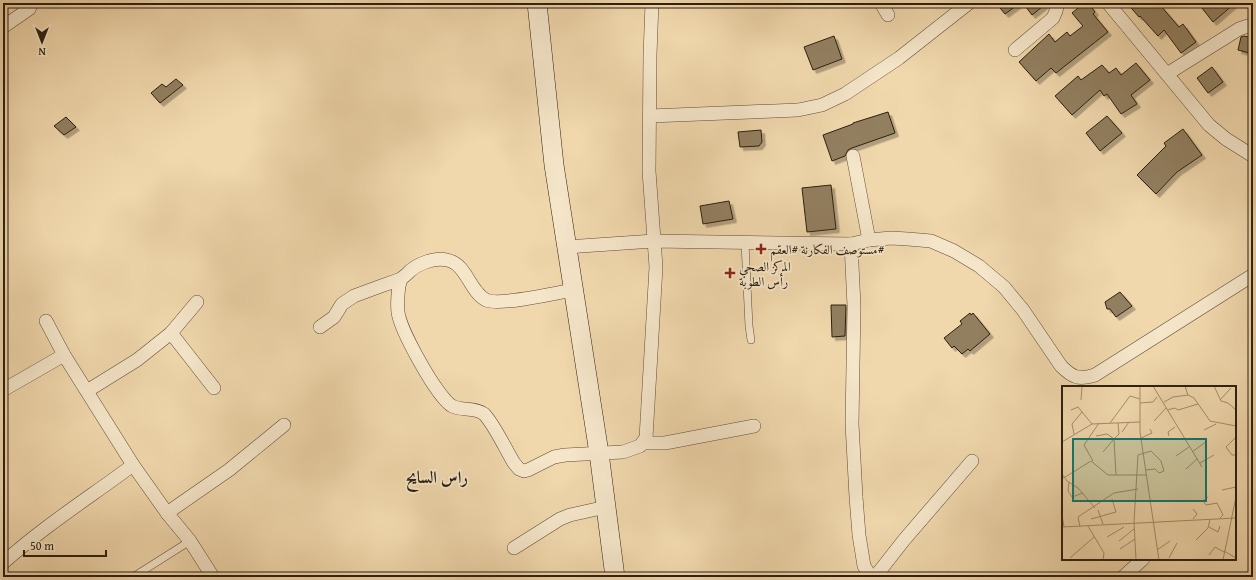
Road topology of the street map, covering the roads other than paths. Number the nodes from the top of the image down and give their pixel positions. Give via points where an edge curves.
1 (32, 3) edge
2 (537, 3) edge
3 (652, 3) edge
4 (881, 3) edge
5 (969, 3) edge
6 (1058, 3) edge
7 (1108, 3) edge
8 (888, 15) dead end
9 (3, 27) edge
10 (1253, 27) edge
11 (1015, 50) dead end
12 (1168, 74) junction
13 (650, 116) junction
14 (853, 156) dead end
15 (1253, 156) edge
16 (869, 240) junction
17 (654, 241) junction
18 (744, 243) junction
19 (851, 244) junction
20 (566, 247) junction
21 (1253, 275) edge
22 (401, 279) junction
23 (573, 290) junction
24 (197, 302) dead end
25 (46, 321) dead end
26 (320, 327) dead end
27 (171, 333) junction
28 (752, 340) dead end
29 (64, 355) junction
30 (1068, 374) junction
31 (1075, 386) edge
32 (214, 388) dead end
33 (3, 390) edge
34 (87, 391) junction
35 (284, 425) dead end
36 (754, 426) dead end
37 (643, 443) junction
38 (598, 453) junction
39 (972, 462) dead end
40 (133, 464) junction
41 (606, 507) junction
42 (167, 513) junction
43 (190, 541) junction
44 (514, 548) dead end
45 (1142, 560) edge
46 (3, 563) edge
47 (133, 577) edge
48 (213, 577) edge
49 (615, 577) edge
50 (871, 577) edge
51 (875, 577) edge
52 (1123, 577) edge

1 - 9 street via 29,9
2 - 20 street via 554,166
3 - 13 street
4 - 8 street
5 - 13 street via 868,80 822,105 798,110
6 - 11 street via 1053,18
7 - 12 street
10 - 12 street via 1238,29
12 - 15 street via 1209,125 1226,140
13 - 17 street via 649,171
14 - 16 street
16 - 19 street
16 - 30 street via 891,238 931,241 980,266 1004,286
17 - 18 street
17 - 20 street
17 - 37 street via 656,267 646,438
18 - 19 street
18 - 28 lane
19 - 50 street via 854,306 852,424 856,497 864,566
20 - 23 street
21 - 30 street via 1096,375 1077,378
22 - 23 street via 410,270 423,264 446,260 457,264 487,300 500,302
22 - 26 street via 354,296 342,304 334,317
22 - 38 street via 398,312 401,324 427,374 452,406 472,409 483,414 519,469 528,470 554,457
23 - 38 street
24 - 27 street
25 - 29 street
27 - 32 street
27 - 34 street via 137,360
29 - 33 street
29 - 34 street
30 - 31 street
34 - 40 street
35 - 42 street via 229,470
36 - 37 street via 665,443
37 - 38 street via 623,452
38 - 41 street
39 - 51 street
40 - 42 street
40 - 46 street via 18,549
41 - 44 street via 560,519
41 - 49 street
42 - 43 street
43 - 47 lane
43 - 48 street
45 - 52 street

